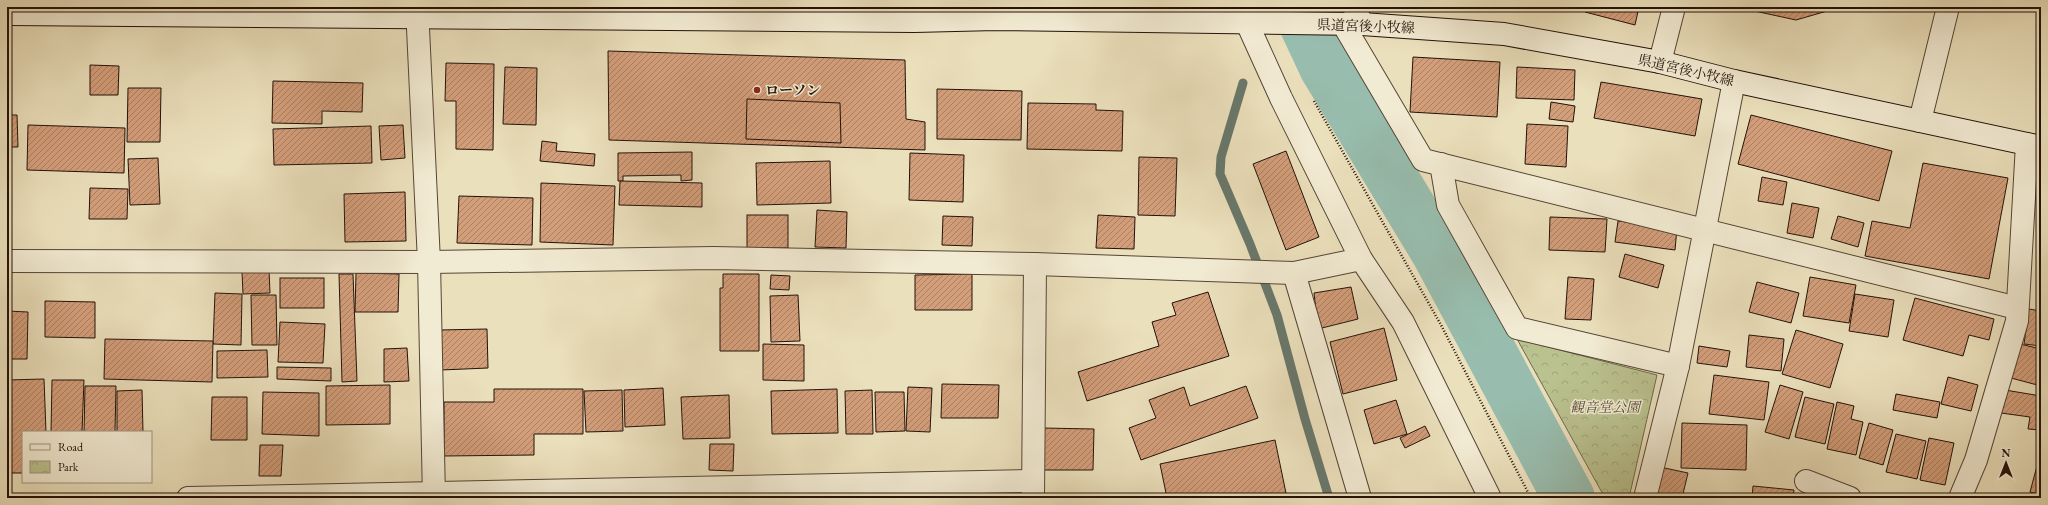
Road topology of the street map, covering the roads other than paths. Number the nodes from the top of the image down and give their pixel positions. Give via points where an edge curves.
1 (1674, 7) edge
2 (1948, 7) edge
3 (418, 13) edge
4 (7, 14) edge
5 (914, 14) edge
6 (1196, 15) edge
7 (1353, 18) edge
8 (1247, 23) junction
9 (1660, 62) junction
10 (1734, 81) junction
11 (1920, 121) junction
12 (2034, 146) edge
13 (1441, 164) junction
14 (1704, 231) junction
15 (1362, 259) junction
16 (7, 261) edge
17 (429, 262) junction
18 (1035, 264) junction
19 (1294, 273) junction
20 (2017, 308) junction
21 (1678, 366) junction
22 (1806, 481) dead end
23 (1033, 490) edge
24 (434, 495) edge
25 (188, 498) edge
26 (1360, 498) edge
27 (1490, 498) edge
28 (1645, 498) edge
29 (1850, 498) edge
30 (1960, 498) edge

1 - 9 street
2 - 11 street
3 - 4 street, 県道宮後小牧線
3 - 5 street, 県道宮後小牧線
3 - 17 street
5 - 6 street, 県道宮後小牧線 via 996,19
6 - 8 street, 県道宮後小牧線
7 - 8 street, 県道宮後小牧線 via 1271,24
7 - 9 street, 県道宮後小牧線 via 1504,34
7 - 13 street via 1422,160
8 - 15 street via 1281,98
9 - 10 street, 県道宮後小牧線
10 - 11 street, 県道宮後小牧線
10 - 14 street
11 - 12 street, 県道宮後小牧線
12 - 20 street
13 - 14 street
13 - 21 street via 1448,206 1517,328
14 - 20 street
14 - 21 street
15 - 19 street
15 - 27 street via 1403,322
16 - 17 street
17 - 18 street via 714,258
17 - 24 street
18 - 19 street
18 - 23 street
19 - 26 street
20 - 30 street via 2017,321 1976,460
21 - 28 street
22 - 29 street
23 - 24 street
24 - 25 street

